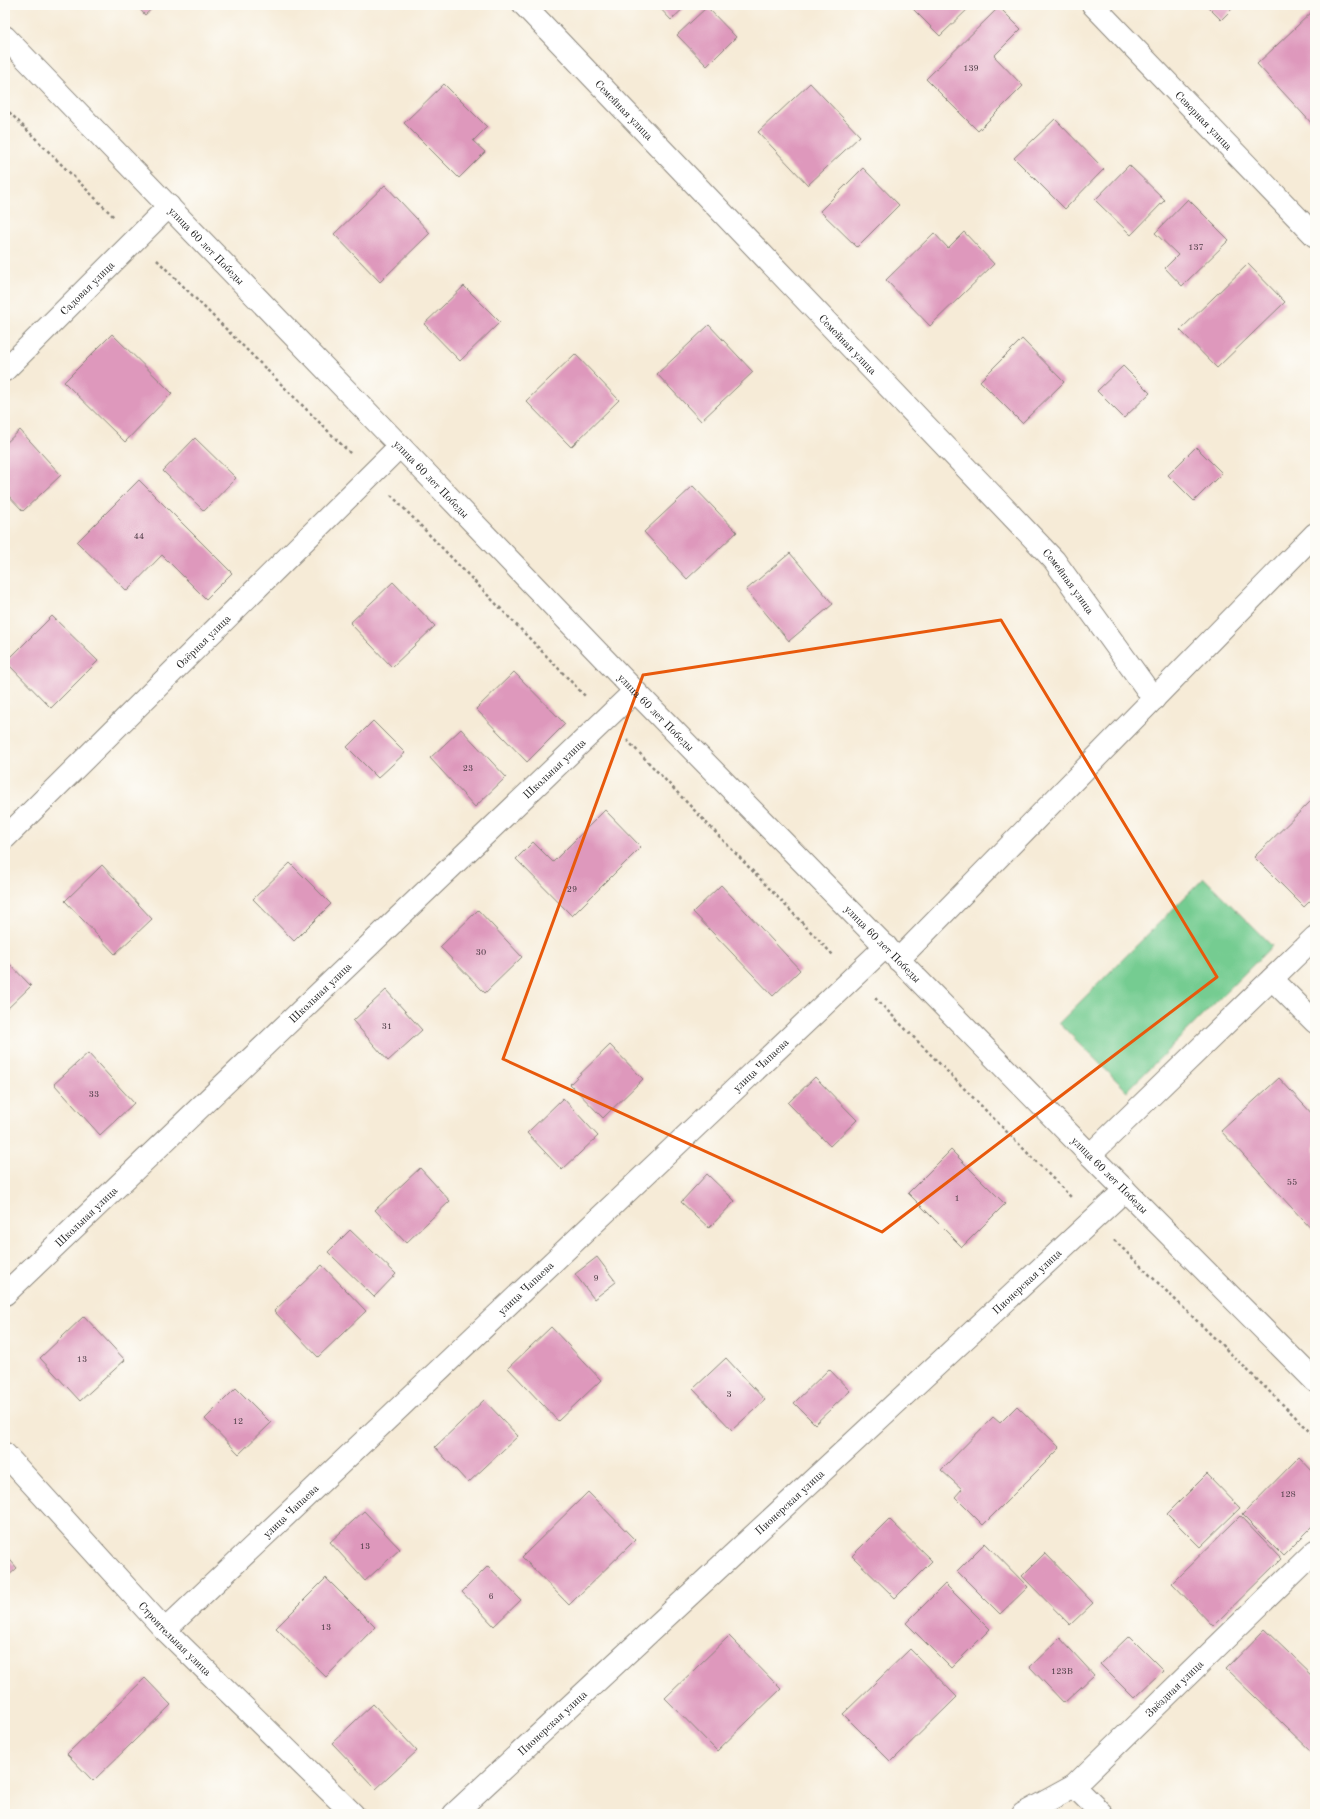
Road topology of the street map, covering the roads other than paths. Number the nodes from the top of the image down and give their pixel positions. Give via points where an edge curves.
1 (524, 5) edge
2 (1093, 5) edge
3 (5, 37) edge
4 (169, 206) junction
5 (1315, 236) edge
6 (5, 370) edge
7 (400, 446) junction
8 (1315, 534) edge
9 (635, 691) junction
10 (1154, 698) junction
11 (5, 838) edge
12 (1315, 937) edge
13 (892, 953) junction
14 (1272, 979) junction
15 (1315, 1022) edge
16 (1090, 1155) junction
17 (1125, 1190) junction
18 (5, 1294) edge
19 (1315, 1381) edge
20 (5, 1454) edge
21 (1315, 1550) edge
22 (165, 1630) junction
23 (1074, 1786) junction
24 (353, 1814) edge
25 (454, 1814) edge
26 (1023, 1814) edge
27 (1102, 1814) edge

1 - 10 street, Семейная улица via 1054,560
2 - 5 street, Северная улица
3 - 4 street, улица 60 лет Победы
4 - 6 street, Садовая улица
4 - 7 street, улица 60 лет Победы
7 - 9 street, улица 60 лет Победы
7 - 11 street, Озёрная улица
8 - 10 street, улица Чапаева
9 - 13 street, улица 60 лет Победы
9 - 18 street, Школьная улица
10 - 13 street, улица Чапаева
12 - 14 street
13 - 16 street, улица 60 лет Победы
13 - 22 street, улица Чапаева via 854,976
14 - 15 street
14 - 16 street
16 - 17 street, улица 60 лет Победы
17 - 19 street, улица 60 лет Победы
17 - 25 street, Пионерская улица
20 - 22 street, Строительная улица
21 - 23 street, Звёздная улица
22 - 24 street, Строительная улица
23 - 26 street, Звёздная улица
23 - 27 street

